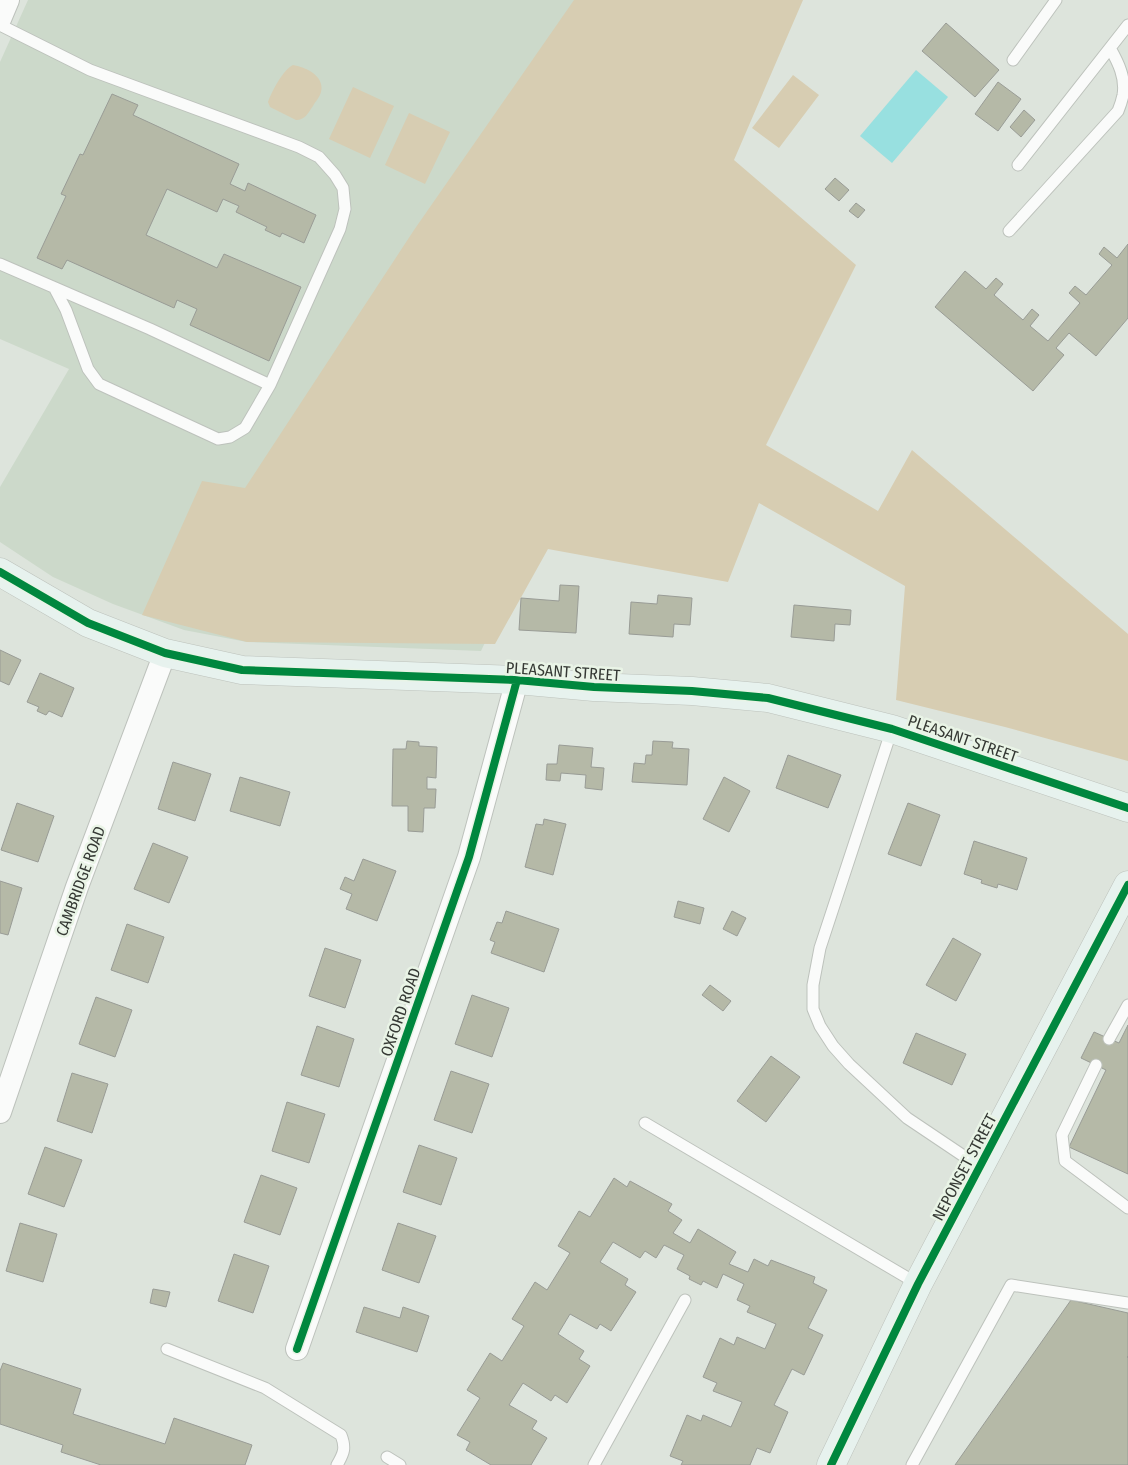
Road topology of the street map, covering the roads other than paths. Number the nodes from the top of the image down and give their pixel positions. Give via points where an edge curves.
1 (8, 0) edge
2 (1056, 0) edge
3 (0, 19) edge
4 (0, 25) edge
5 (1128, 25) edge
6 (1110, 48) junction
7 (1013, 60) dead end
8 (1018, 165) dead end
9 (1009, 231) dead end
10 (0, 264) edge
11 (56, 289) junction
12 (270, 385) junction
13 (0, 572) edge
14 (165, 653) junction
15 (517, 680) junction
16 (892, 729) junction
17 (1128, 808) edge
18 (1128, 885) edge
19 (1128, 1005) edge
20 (1109, 1039) dead end
21 (1096, 1065) dead end
22 (0, 1112) edge
23 (645, 1123) dead end
24 (980, 1167) junction
25 (1128, 1208) edge
26 (918, 1284) junction
27 (685, 1300) dead end
28 (1128, 1303) edge
29 (167, 1349) dead end
30 (297, 1349) dead end
31 (387, 1457) dead end
32 (337, 1465) edge
33 (400, 1465) edge
34 (594, 1465) edge
35 (831, 1465) edge
36 (912, 1465) edge

1 - 3 street
2 - 7 lane
4 - 12 lane via 90,70 300,147 319,157 335,175 343,188 345,208 340,229
5 - 6 lane
6 - 8 lane
6 - 9 lane via 1119,63 1123,84 1118,111
10 - 11 lane
11 - 12 lane
11 - 12 lane via 88,368 99,384 218,439 230,437 245,428
13 - 14 street, PLEASANT STREET via 88,623
14 - 15 street, PLEASANT STREET via 242,670
14 - 22 street, CAMBRIDGE ROAD via 77,887
15 - 16 street, PLEASANT STREET via 768,698
15 - 30 street, OXFORD ROAD via 469,857
16 - 17 street, PLEASANT STREET
16 - 24 lane via 820,948 813,985 814,1009 820,1026 849,1064 907,1118
18 - 24 street, NEPONSET STREET
19 - 20 lane
21 - 25 lane via 1062,1135 1065,1161
23 - 26 lane
24 - 26 street, NEPONSET STREET
26 - 35 street, NEPONSET STREET
27 - 34 lane
28 - 36 lane via 1011,1285
29 - 32 lane via 265,1388 341,1435 344,1454
31 - 33 lane

